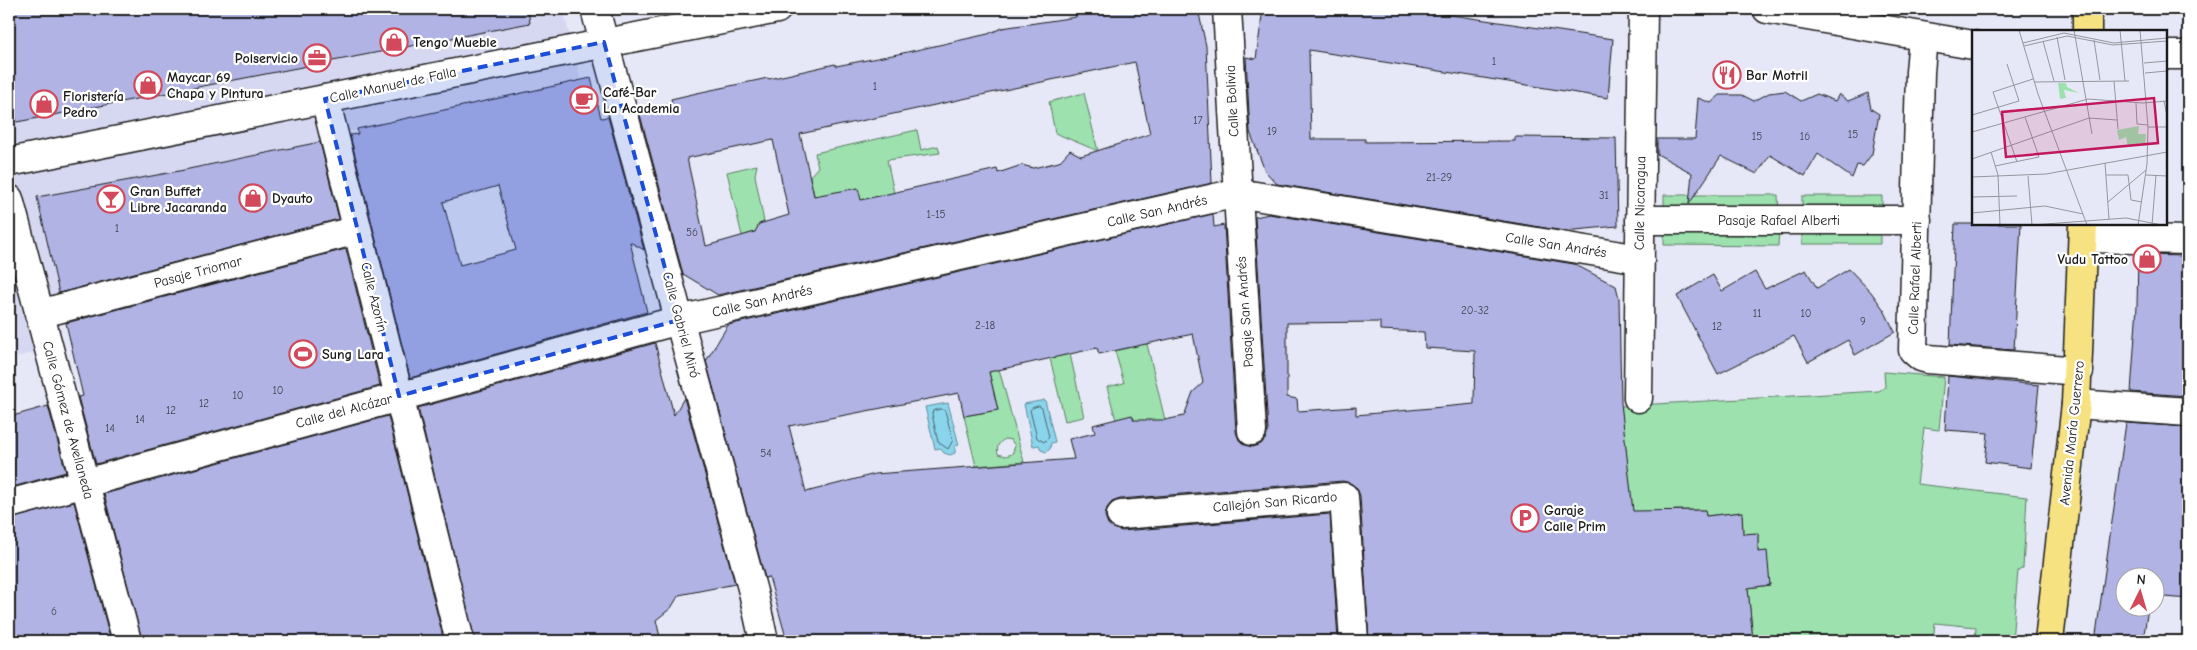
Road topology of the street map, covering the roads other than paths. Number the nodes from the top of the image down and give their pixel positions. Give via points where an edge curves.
1 (595, 9) edge
2 (777, 9) edge
3 (1227, 9) edge
4 (1643, 9) edge
5 (1767, 9) edge
6 (2087, 9) edge
7 (2086, 30) edge
8 (1923, 37) junction
9 (604, 42) junction
10 (1972, 44) edge
11 (2167, 55) edge
12 (2188, 55) edge
13 (325, 99) junction
14 (9, 162) edge
15 (1237, 193) junction
16 (9, 199) edge
17 (1640, 220) junction
18 (1917, 220) junction
19 (357, 230) junction
20 (2083, 231) edge
21 (2188, 240) edge
22 (1640, 259) junction
23 (40, 314) junction
24 (680, 320) junction
25 (2079, 371) junction
26 (399, 396) junction
27 (1638, 398) dead end
28 (2076, 404) junction
29 (2188, 412) edge
30 (1252, 431) dead end
31 (84, 483) junction
32 (9, 504) edge
33 (1121, 515) dead end
34 (126, 641) edge
35 (460, 641) edge
36 (764, 641) edge
37 (1354, 641) edge
38 (2049, 641) edge

1 - 9 street, Calle Gabriel Miró
2 - 9 street, Calle Manuel de Falla
3 - 15 street, Calle Bolivia
4 - 17 street, Calle Nicaragua
5 - 8 street
6 - 7 main road
8 - 10 street
8 - 18 street, Calle Rafael Alberti
9 - 13 street, Calle Manuel de Falla
9 - 24 street, Calle Gabriel Miró
11 - 12 street
13 - 14 street, Calle Manuel de Falla
13 - 19 street, Calle Azorín
15 - 22 street, Calle San Andrés
15 - 24 street, Calle San Andrés
15 - 30 street, Pasaje San Andrés
16 - 23 street, Calle Gómez de Avellaneda
17 - 18 street, Pasaje Rafael Alberti
17 - 22 street, Calle Nicaragua
18 - 25 street, Calle Rafael Alberti via 1912,344 1916,354 1928,359
19 - 23 street, Pasaje Triomar
19 - 26 street, Calle Azorín
20 - 21 street
20 - 25 main road, Avenida María Guerrero
22 - 27 street, Calle Nicaragua
23 - 31 street, Calle Gómez de Avellaneda
24 - 26 street, Calle del Alcázar
24 - 36 street, Calle Gabriel Miró
25 - 28 main road, Avenida María Guerrero
26 - 31 street, Calle del Alcázar
26 - 35 street, Calle Azorín
28 - 29 street
28 - 38 main road, Avenida María Guerrero
31 - 32 street, Calle del Alcázar
31 - 34 street, Calle Gómez de Avellaneda
33 - 37 street, Callejón San Ricardo via 1344,496

